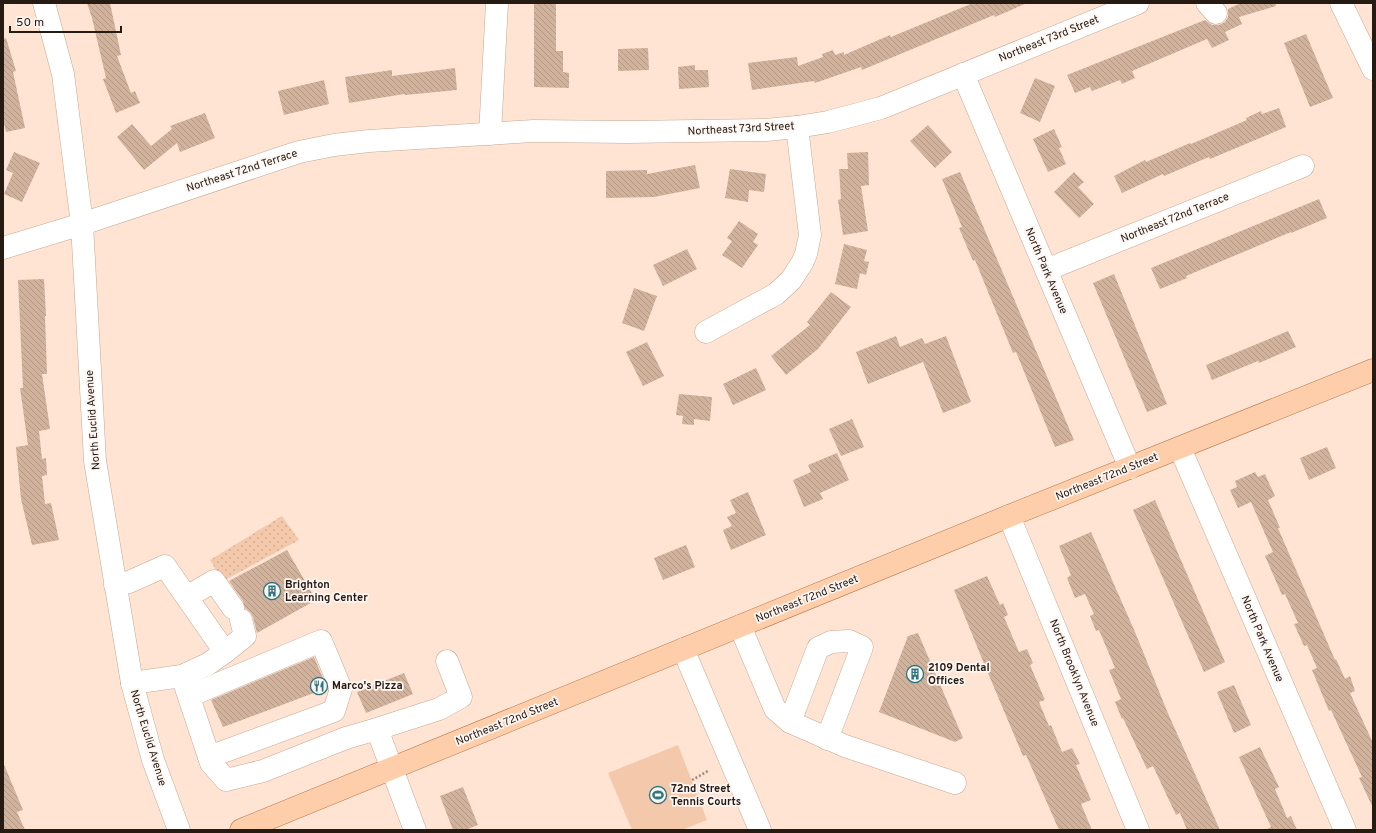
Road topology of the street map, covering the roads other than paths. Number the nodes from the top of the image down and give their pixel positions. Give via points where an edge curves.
1 (44, 3) edge
2 (497, 3) edge
3 (1138, 3) edge
4 (1341, 3) edge
5 (1373, 69) edge
6 (963, 74) junction
7 (797, 127) junction
8 (490, 134) junction
9 (1303, 166) dead end
10 (82, 224) junction
11 (3, 248) edge
12 (1046, 270) junction
13 (706, 332) dead end
14 (1373, 370) edge
15 (1180, 448) junction
16 (1130, 468) junction
17 (1009, 516) junction
18 (115, 585) junction
19 (187, 597) junction
20 (740, 626) junction
21 (684, 649) junction
22 (225, 652) junction
23 (447, 661) dead end
24 (132, 683) junction
25 (185, 686) junction
26 (334, 711) junction
27 (790, 722) junction
28 (377, 729) junction
29 (346, 738) junction
30 (826, 739) junction
31 (209, 757) junction
32 (392, 769) junction
33 (955, 783) dead end
34 (179, 830) edge
35 (242, 830) edge
36 (416, 830) edge
37 (760, 830) edge
38 (1138, 830) edge
39 (1345, 830) edge

1 - 10 street, North Euclid Avenue via 63,74
2 - 8 street
3 - 6 street, Northeast 73rd Street
4 - 5 street
6 - 7 street, Northeast 73rd Street via 881,108
6 - 12 street, North Park Avenue
7 - 8 street, Northeast 73rd Street via 766,130 534,131
7 - 13 street via 810,235 802,264 791,280 776,294
8 - 10 street, Northeast 72nd Terrace via 369,141 299,152
9 - 12 street, Northeast 72nd Terrace
10 - 11 street, Northeast 72nd Terrace
10 - 18 street, North Euclid Avenue via 95,461
12 - 16 street, North Park Avenue
14 - 15 main road, Northeast 72nd Street
15 - 16 main road, Northeast 72nd Street
15 - 39 street, North Park Avenue
16 - 17 main road, Northeast 72nd Street
17 - 20 main road, Northeast 72nd Street
17 - 38 street, North Brooklyn Avenue
18 - 19 street via 129,582 165,566
18 - 24 street, North Euclid Avenue
19 - 22 street
19 - 22 street via 214,581 237,614 245,636
20 - 21 main road, Northeast 72nd Street
20 - 27 street via 775,708
21 - 32 main road, Northeast 72nd Street
21 - 37 street
22 - 25 street
23 - 28 street via 461,697 439,709
24 - 25 street
24 - 34 street, North Euclid Avenue via 153,760
25 - 26 street via 321,641 341,688
25 - 31 street
26 - 29 street
26 - 31 street
27 - 30 street
27 - 30 street via 818,648 831,642 849,641 856,644 862,647
28 - 29 street
28 - 32 street
29 - 31 street via 263,771 226,780
30 - 33 street
32 - 35 main road, Northeast 72nd Street
32 - 36 street

